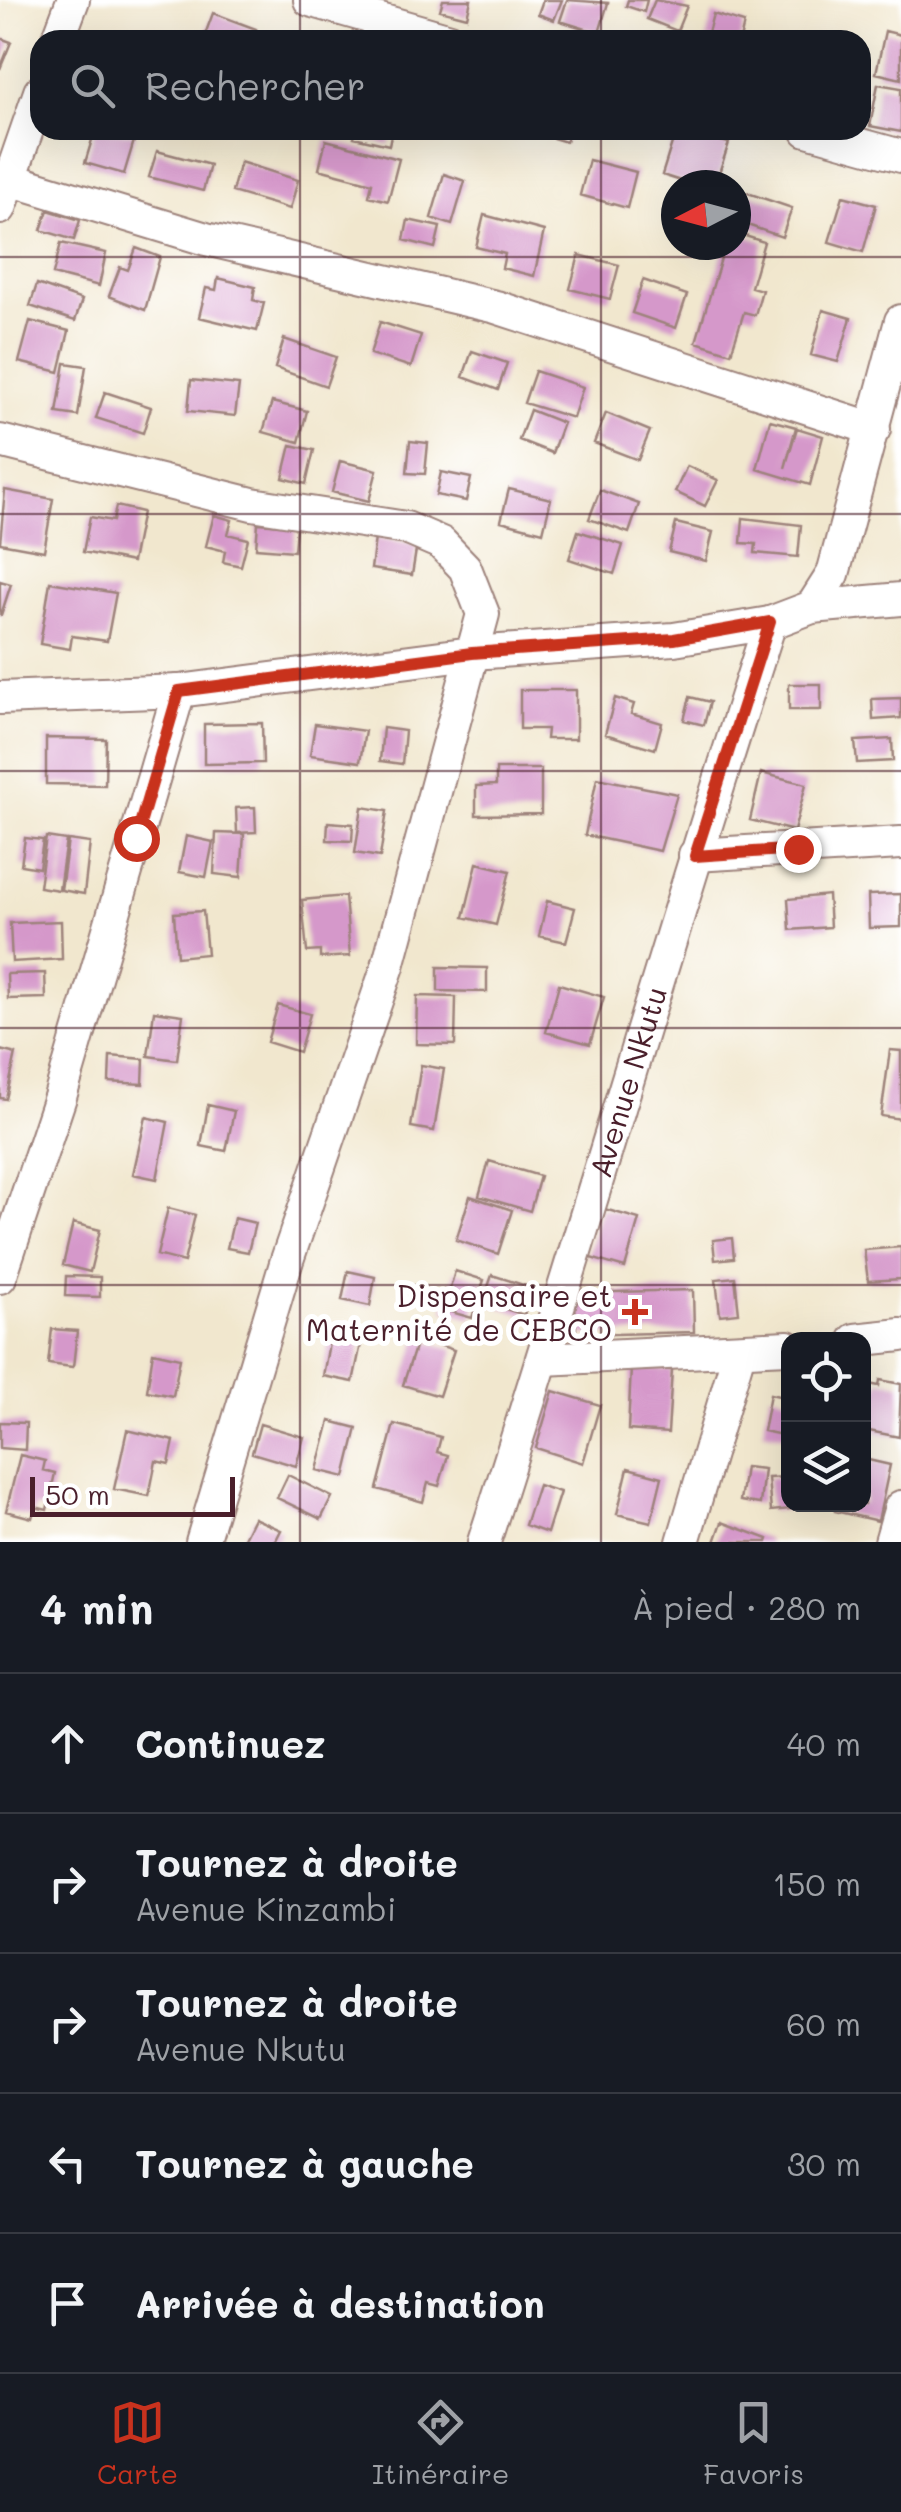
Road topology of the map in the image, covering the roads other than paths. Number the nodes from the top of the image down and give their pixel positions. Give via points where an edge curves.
1 (72, 0) edge
2 (310, 0) edge
3 (62, 30) edge
4 (415, 30) edge
5 (30, 121) edge
6 (843, 140) edge
7 (901, 156) edge
8 (5, 194) edge
9 (901, 320) edge
10 (874, 429) junction
11 (0, 441) edge
12 (901, 600) edge
13 (812, 607) junction
14 (770, 622) junction
15 (472, 653) junction
16 (179, 691) junction
17 (0, 698) edge
18 (901, 842) edge
19 (695, 856) junction
20 (0, 1277) edge
21 (901, 1334) edge
22 (871, 1338) edge
23 (781, 1348) edge
24 (739, 1352) junction
25 (543, 1359) junction
26 (901, 1507) edge
27 (202, 1542) edge
28 (484, 1542) edge
29 (683, 1542) edge
30 (891, 1542) edge

1 - 3 street
2 - 4 street
5 - 8 street
6 - 7 street
8 - 10 street via 496,307
9 - 10 street
10 - 13 street via 833,574
11 - 15 street via 252,504 406,528 441,543 464,568 482,614
12 - 13 street
13 - 14 street
14 - 15 street via 674,639
14 - 19 street, Avenue Nkutu
15 - 16 street
15 - 27 street via 388,966 287,1260
16 - 17 street
16 - 20 street
18 - 19 street
19 - 25 street, Avenue Nkutu
21 - 22 street
23 - 24 street
24 - 25 street
24 - 29 street
25 - 28 street, Avenue Nkutu
26 - 30 street

